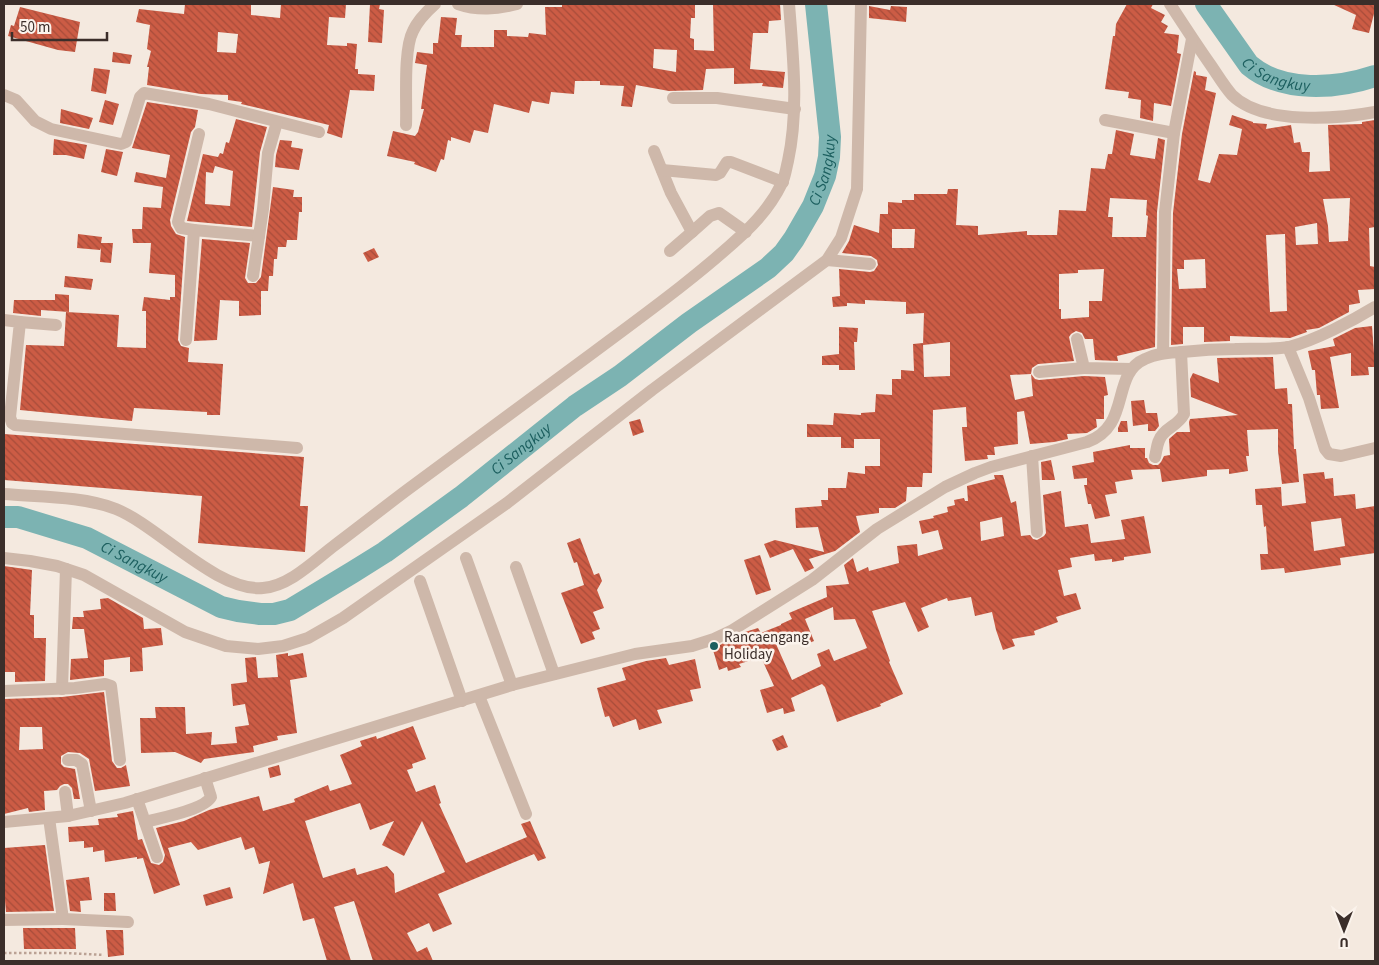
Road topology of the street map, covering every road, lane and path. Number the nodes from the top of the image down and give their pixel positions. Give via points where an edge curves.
1 (435, 4) edge
2 (458, 4) edge
3 (517, 4) edge
4 (789, 4) edge
5 (861, 4) edge
6 (1170, 4) edge
7 (1192, 39) junction
8 (10, 98) edge
9 (673, 98) dead end
10 (795, 109) junction
11 (1375, 112) edge
12 (1104, 120) dead end
13 (277, 122) junction
14 (406, 125) dead end
15 (319, 132) dead end
16 (199, 134) dead end
17 (1174, 134) junction
18 (654, 151) dead end
19 (662, 170) junction
20 (783, 182) junction
21 (194, 230) junction
22 (692, 232) junction
23 (746, 232) junction
24 (259, 236) junction
25 (670, 251) dead end
26 (826, 260) junction
27 (870, 264) dead end
28 (253, 276) dead end
29 (1375, 306) edge
30 (4, 320) edge
31 (20, 322) junction
32 (56, 325) dead end
33 (1077, 339) dead end
34 (186, 340) dead end
35 (1288, 347) junction
36 (1181, 352) junction
37 (1163, 353) junction
38 (1084, 368) junction
39 (1130, 370) junction
40 (1040, 372) dead end
41 (7, 417) edge
42 (297, 448) dead end
43 (1375, 448) edge
44 (1032, 456) junction
45 (1155, 457) dead end
46 (4, 494) edge
47 (1036, 532) dead end
48 (4, 558) edge
49 (466, 558) dead end
50 (516, 567) dead end
51 (66, 569) junction
52 (420, 580) dead end
53 (554, 674) junction
54 (512, 685) junction
55 (62, 689) junction
56 (4, 691) edge
57 (479, 696) junction
58 (462, 701) junction
59 (68, 760) dead end
60 (120, 760) dead end
61 (205, 778) junction
62 (66, 792) dead end
63 (137, 799) junction
64 (91, 811) junction
65 (526, 814) dead end
66 (68, 816) junction
67 (49, 818) junction
68 (4, 822) edge
69 (145, 822) junction
70 (157, 857) dead end
71 (4, 920) edge
72 (63, 920) junction
73 (128, 922) dead end
74 (4, 953) edge
75 (104, 956) dead end

1 - 14 street via 411,33
2 - 3 street via 483,9
4 - 10 street
5 - 26 street via 857,189 841,238
6 - 7 street
7 - 11 street via 1233,96 1258,111 1293,117
7 - 17 street
8 - 13 street via 35,121 51,129 121,144 126,142 144,93 209,104
9 - 10 street via 717,98
10 - 20 street
12 - 17 street
13 - 15 street
13 - 24 street via 268,153
16 - 21 street via 178,222 181,228
17 - 37 street via 1165,212
18 - 19 street
19 - 20 street via 716,175 724,164 731,162
19 - 22 street
20 - 23 street via 767,208
21 - 24 street
21 - 34 street
22 - 23 street via 710,216 719,213
22 - 25 street
23 - 46 street via 674,292 299,573 269,587 230,581 113,508 72,500
24 - 28 street
26 - 27 street
26 - 51 street via 507,503 343,618 308,638 258,649 226,646 186,632 93,580
29 - 35 street via 1333,329
30 - 31 street
31 - 32 street
31 - 41 street
33 - 38 street
35 - 36 street
35 - 43 street via 1329,454 1341,456
36 - 37 street
36 - 45 street via 1184,414 1180,422 1163,434
37 - 39 street via 1140,361
38 - 39 street
38 - 40 street
39 - 44 street via 1113,420 1101,436
41 - 42 street via 19,427
44 - 47 street
44 - 53 street via 975,473 945,488 877,529 812,580 714,639
48 - 51 street
49 - 54 street
50 - 53 street
51 - 55 street
52 - 58 street
53 - 54 street
54 - 57 street
55 - 56 street
55 - 60 street via 111,686
57 - 58 street
57 - 65 street
58 - 61 street
59 - 64 street via 82,764
61 - 63 street
61 - 69 street via 211,797 208,802
62 - 66 street
63 - 64 street
63 - 69 street
64 - 66 street
66 - 67 street
67 - 68 street
67 - 72 street
69 - 70 street
71 - 72 street
72 - 73 street
74 - 75 path

